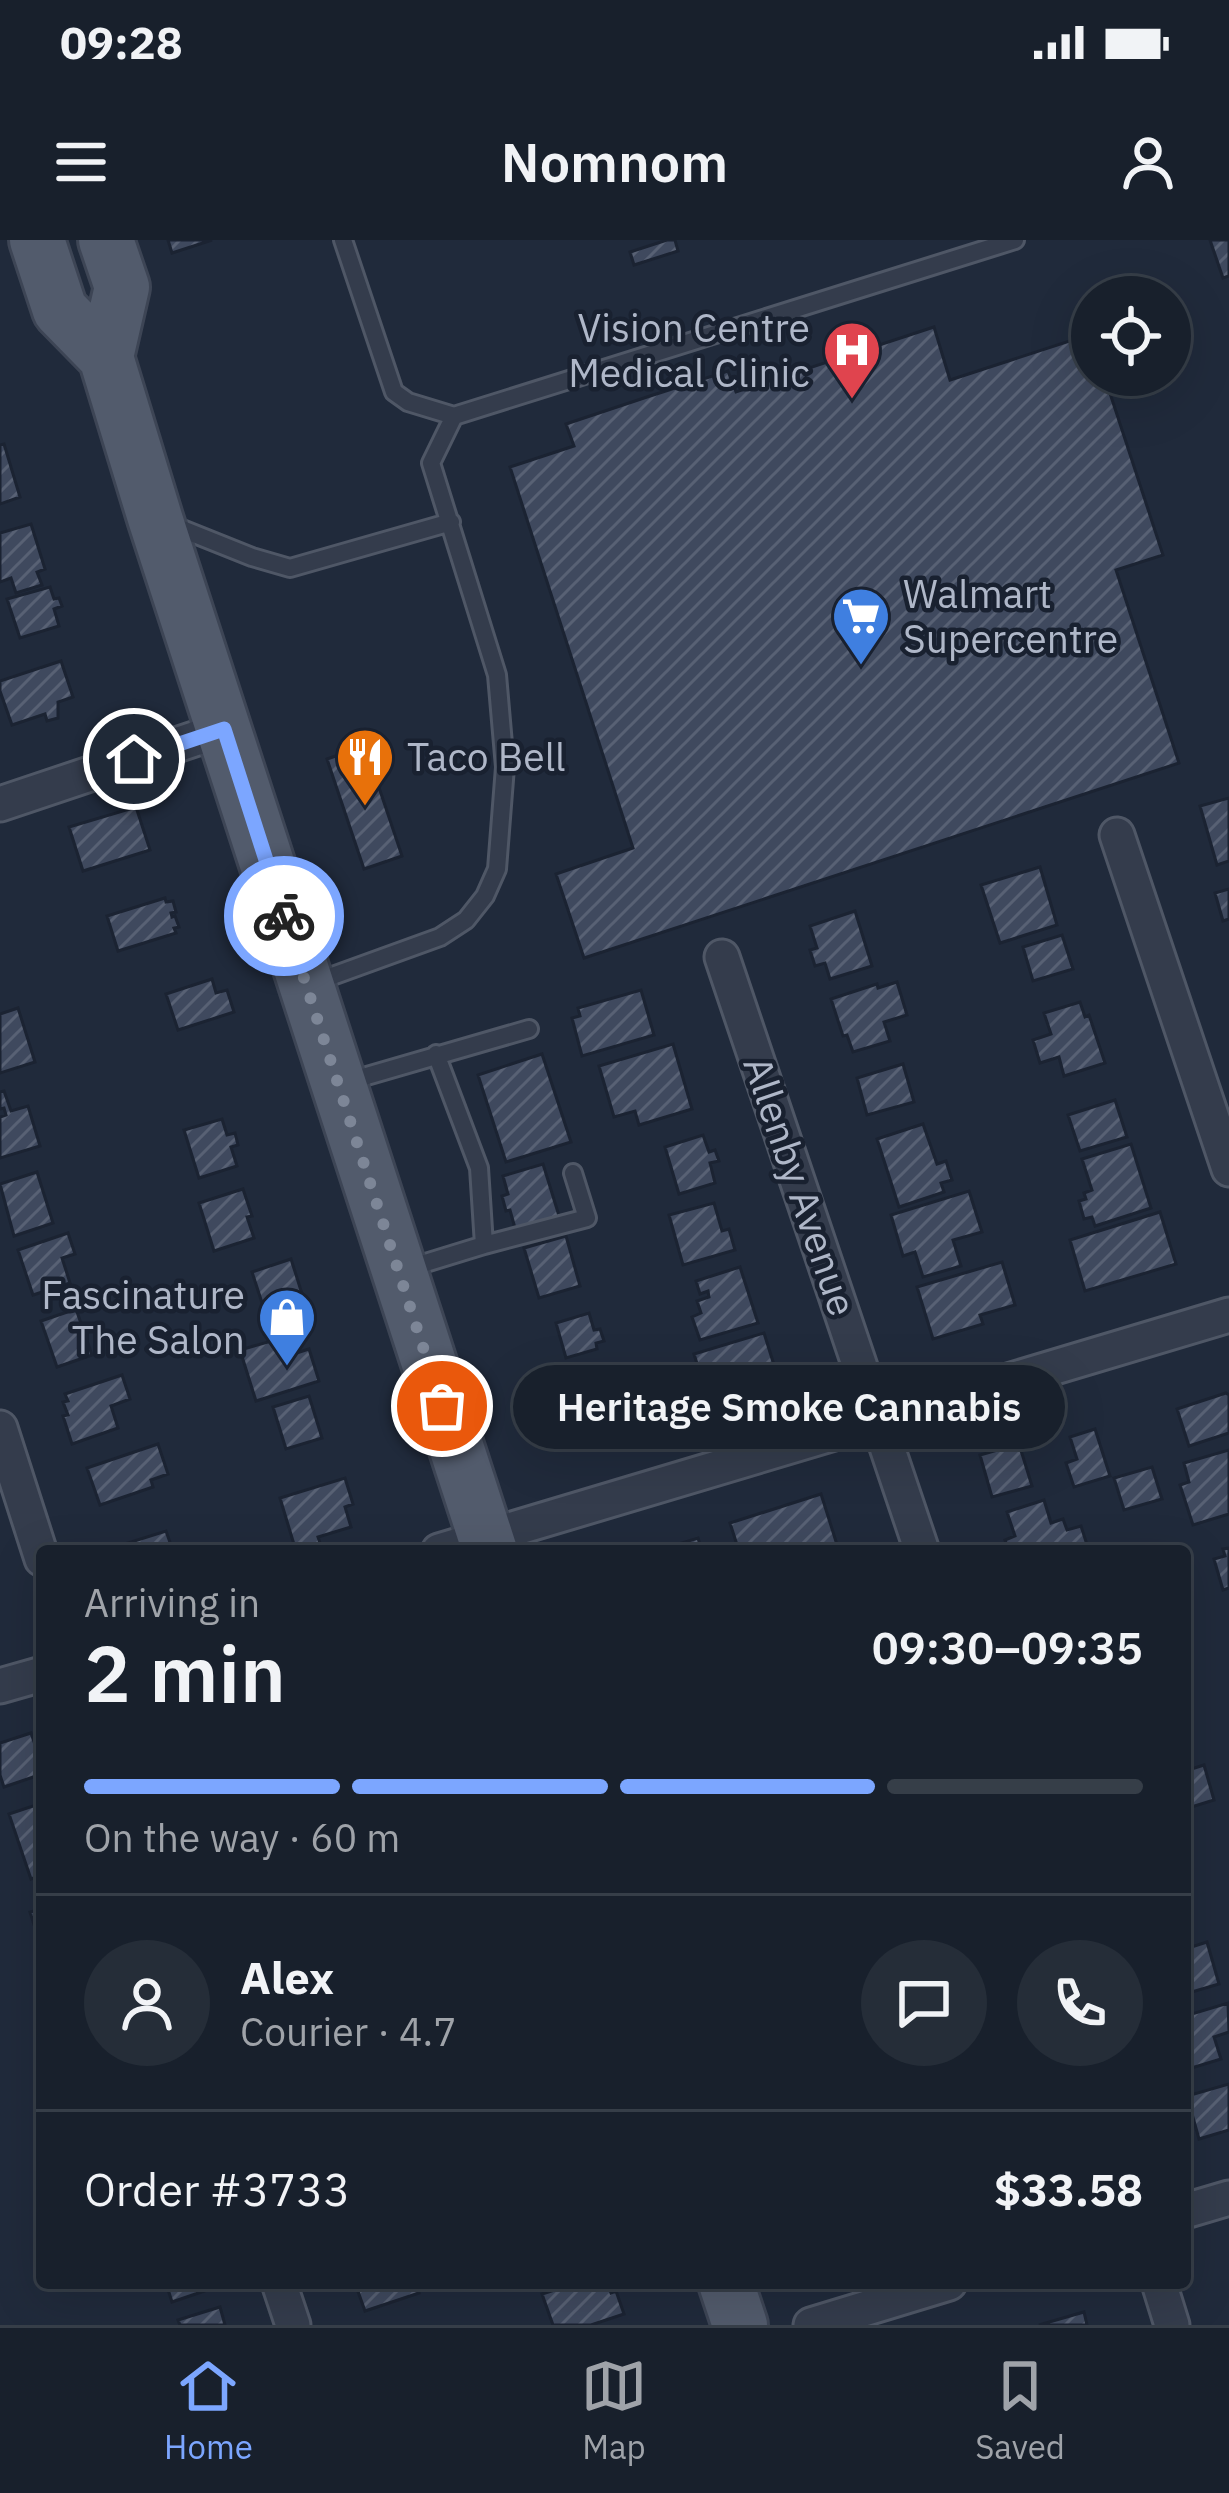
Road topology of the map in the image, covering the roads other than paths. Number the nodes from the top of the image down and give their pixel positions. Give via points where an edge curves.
1 (38, 240) edge
2 (106, 240) edge
3 (344, 240) edge
4 (1015, 240) edge
5 (106, 357) junction
6 (454, 416) junction
7 (155, 518) junction
8 (451, 522) junction
9 (224, 729) junction
10 (0, 804) edge
11 (1118, 836) dead end
12 (722, 957) dead end
13 (307, 986) junction
14 (529, 1029) dead end
15 (436, 1054) junction
16 (339, 1084) junction
17 (1229, 1169) edge
18 (573, 1173) dead end
19 (484, 1244) junction
20 (398, 1271) junction
21 (1229, 1315) edge
22 (880, 1419) junction
23 (0, 1428) edge
24 (38, 1545) edge
25 (471, 1545) edge
26 (474, 1545) edge
27 (920, 1545) edge
28 (36, 1675) edge
29 (0, 1686) edge
30 (1229, 2198) edge
31 (1191, 2209) edge
32 (281, 2289) edge
33 (728, 2289) edge
34 (930, 2289) edge
35 (1161, 2289) edge
36 (293, 2325) edge
37 (740, 2325) edge
38 (811, 2325) edge
39 (1172, 2325) edge

1 - 5 main road via 60,310
2 - 5 main road via 122,287
3 - 6 lane via 394,392
4 - 6 lane
5 - 7 main road
6 - 8 lane via 430,463
7 - 8 lane via 290,568
7 - 9 main road
8 - 13 lane via 496,675 505,767 497,869 466,920 440,937
9 - 10 street
9 - 13 main road
11 - 17 street
12 - 22 street, Allenby Avenue
13 - 16 main road
14 - 15 lane
15 - 16 lane
15 - 19 lane via 479,1168
16 - 20 main road
18 - 19 lane via 586,1218
19 - 20 lane
20 - 25 main road
21 - 22 street
22 - 26 street
22 - 27 street, Allenby Avenue
23 - 24 street
28 - 29 street
30 - 31 street
32 - 36 street
33 - 37 main road
34 - 38 street
35 - 39 street

